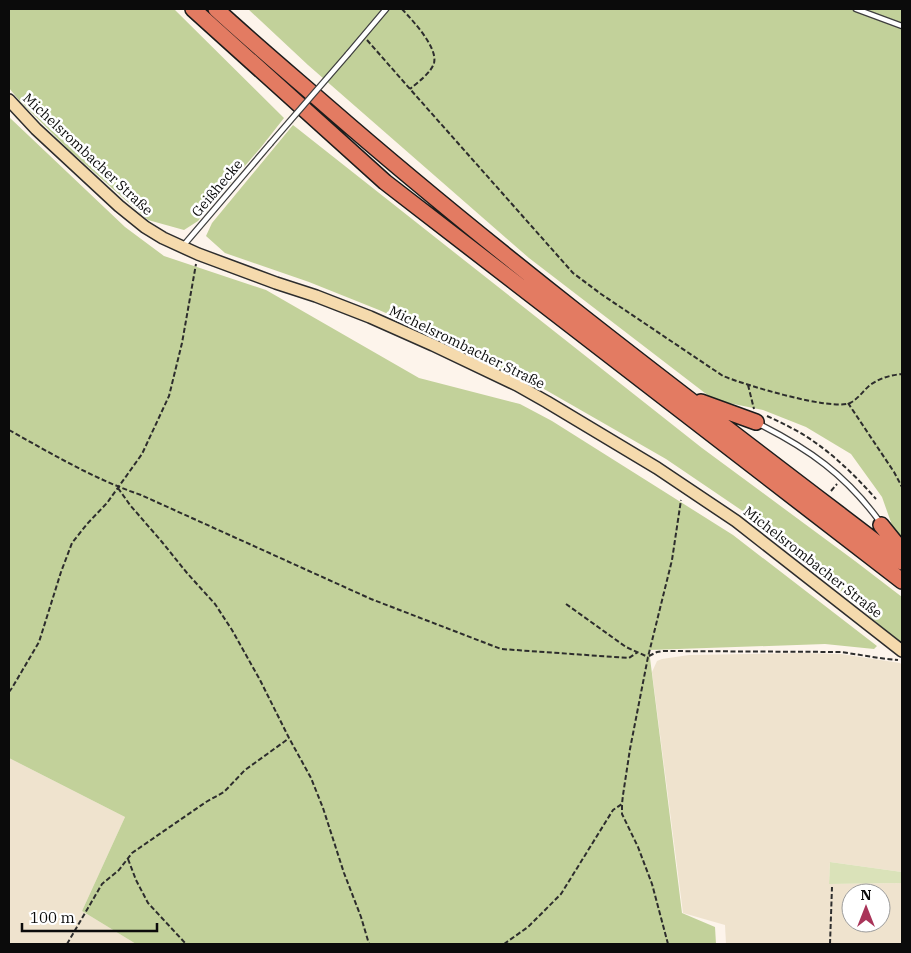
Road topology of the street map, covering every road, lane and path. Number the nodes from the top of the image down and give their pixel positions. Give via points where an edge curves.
1 (193, 9) edge
2 (216, 9) edge
3 (386, 9) edge
4 (402, 9) edge
5 (856, 9) edge
6 (902, 26) edge
7 (364, 36) junction
8 (410, 90) junction
9 (9, 100) edge
10 (182, 247) junction
11 (198, 254) junction
12 (902, 374) edge
13 (748, 385) junction
14 (683, 395) junction
15 (848, 404) junction
16 (755, 417) junction
17 (9, 430) edge
18 (842, 478) junction
19 (902, 487) edge
20 (118, 488) junction
21 (831, 491) dead end
22 (876, 499) dead end
23 (681, 500) dead end
24 (882, 525) joint
25 (902, 551) edge
26 (902, 562) edge
27 (902, 581) edge
28 (566, 604) dead end
29 (902, 651) edge
30 (638, 652) junction
31 (648, 657) junction
32 (902, 659) edge
33 (9, 692) edge
34 (289, 738) junction
35 (622, 804) junction
36 (128, 859) junction
37 (832, 887) dead end
38 (67, 944) edge
39 (186, 944) edge
40 (369, 944) edge
41 (504, 944) edge
42 (668, 944) edge
43 (830, 944) edge

1 - 27 highway via 385,182
2 - 14 highway via 387,159
3 - 7 lane
4 - 8 path via 425,37 434,62
5 - 6 lane
7 - 8 path
7 - 10 lane, Geißhecke, bridge
8 - 13 path via 573,273 723,376
9 - 10 main road, Michelsrombacher Straße via 119,206 145,227
10 - 11 main road, Michelsrombacher Straße
11 - 20 path via 169,396 142,454
11 - 29 main road, Michelsrombacher Straße via 370,317 547,402 657,468 736,521
12 - 15 path via 882,378
13 - 15 path via 826,404
13 - 16 path
14 - 16 highway
14 - 26 highway
15 - 19 path
16 - 18 lane via 811,453
16 - 22 path via 757,420 766,416 822,447
17 - 20 path
18 - 21 path
18 - 24 lane
20 - 30 path via 371,599 501,649 629,658
20 - 33 path via 72,543 39,642
20 - 34 path via 215,604 242,647
23 - 31 path via 672,560
24 - 25 highway
28 - 30 path
30 - 31 path
31 - 32 path via 663,651 800,651
31 - 35 path
34 - 36 path via 245,770 224,792 132,853
34 - 40 path via 323,808
35 - 41 path via 613,810 561,894 528,927
35 - 42 path via 622,814 652,884
36 - 38 path via 102,884
36 - 39 path via 148,903
37 - 43 path

